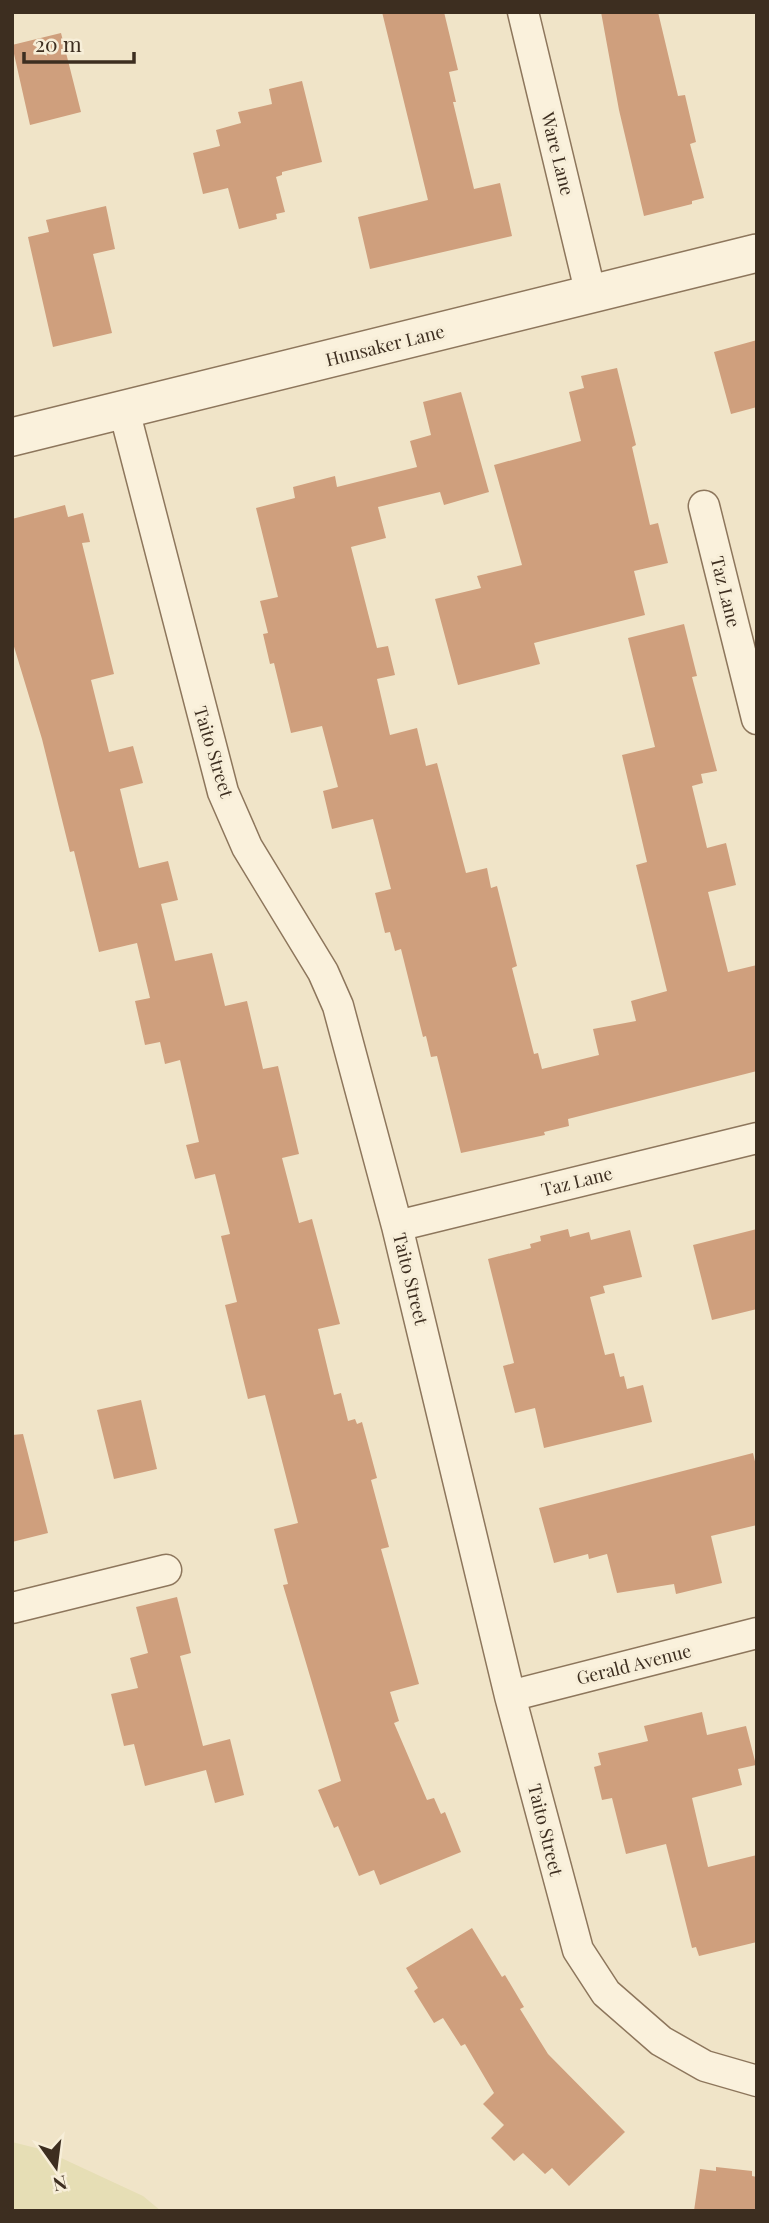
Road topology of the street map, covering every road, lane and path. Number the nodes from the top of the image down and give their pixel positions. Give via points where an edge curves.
1 (523, 12) edge
2 (757, 253) edge
3 (592, 295) junction
4 (124, 410) junction
5 (12, 437) edge
6 (704, 506) dead end
7 (757, 719) edge
8 (757, 1138) edge
9 (397, 1226) junction
10 (166, 1570) dead end
11 (12, 1608) edge
12 (757, 1633) edge
13 (510, 1696) junction
14 (757, 2081) edge

1 - 3 street, Ware Lane
2 - 3 street, Hunsaker Lane
3 - 4 street, Hunsaker Lane
4 - 5 street, Hunsaker Lane
4 - 9 street, Taito Street via 216,772 247,847 333,991
6 - 7 street, Taz Lane
8 - 9 street, Taz Lane
9 - 13 street, Taito Street
10 - 11 street
12 - 13 street, Gerald Avenue
13 - 14 street, Taito Street via 569,1924 591,1972 622,2010 661,2041 705,2066

